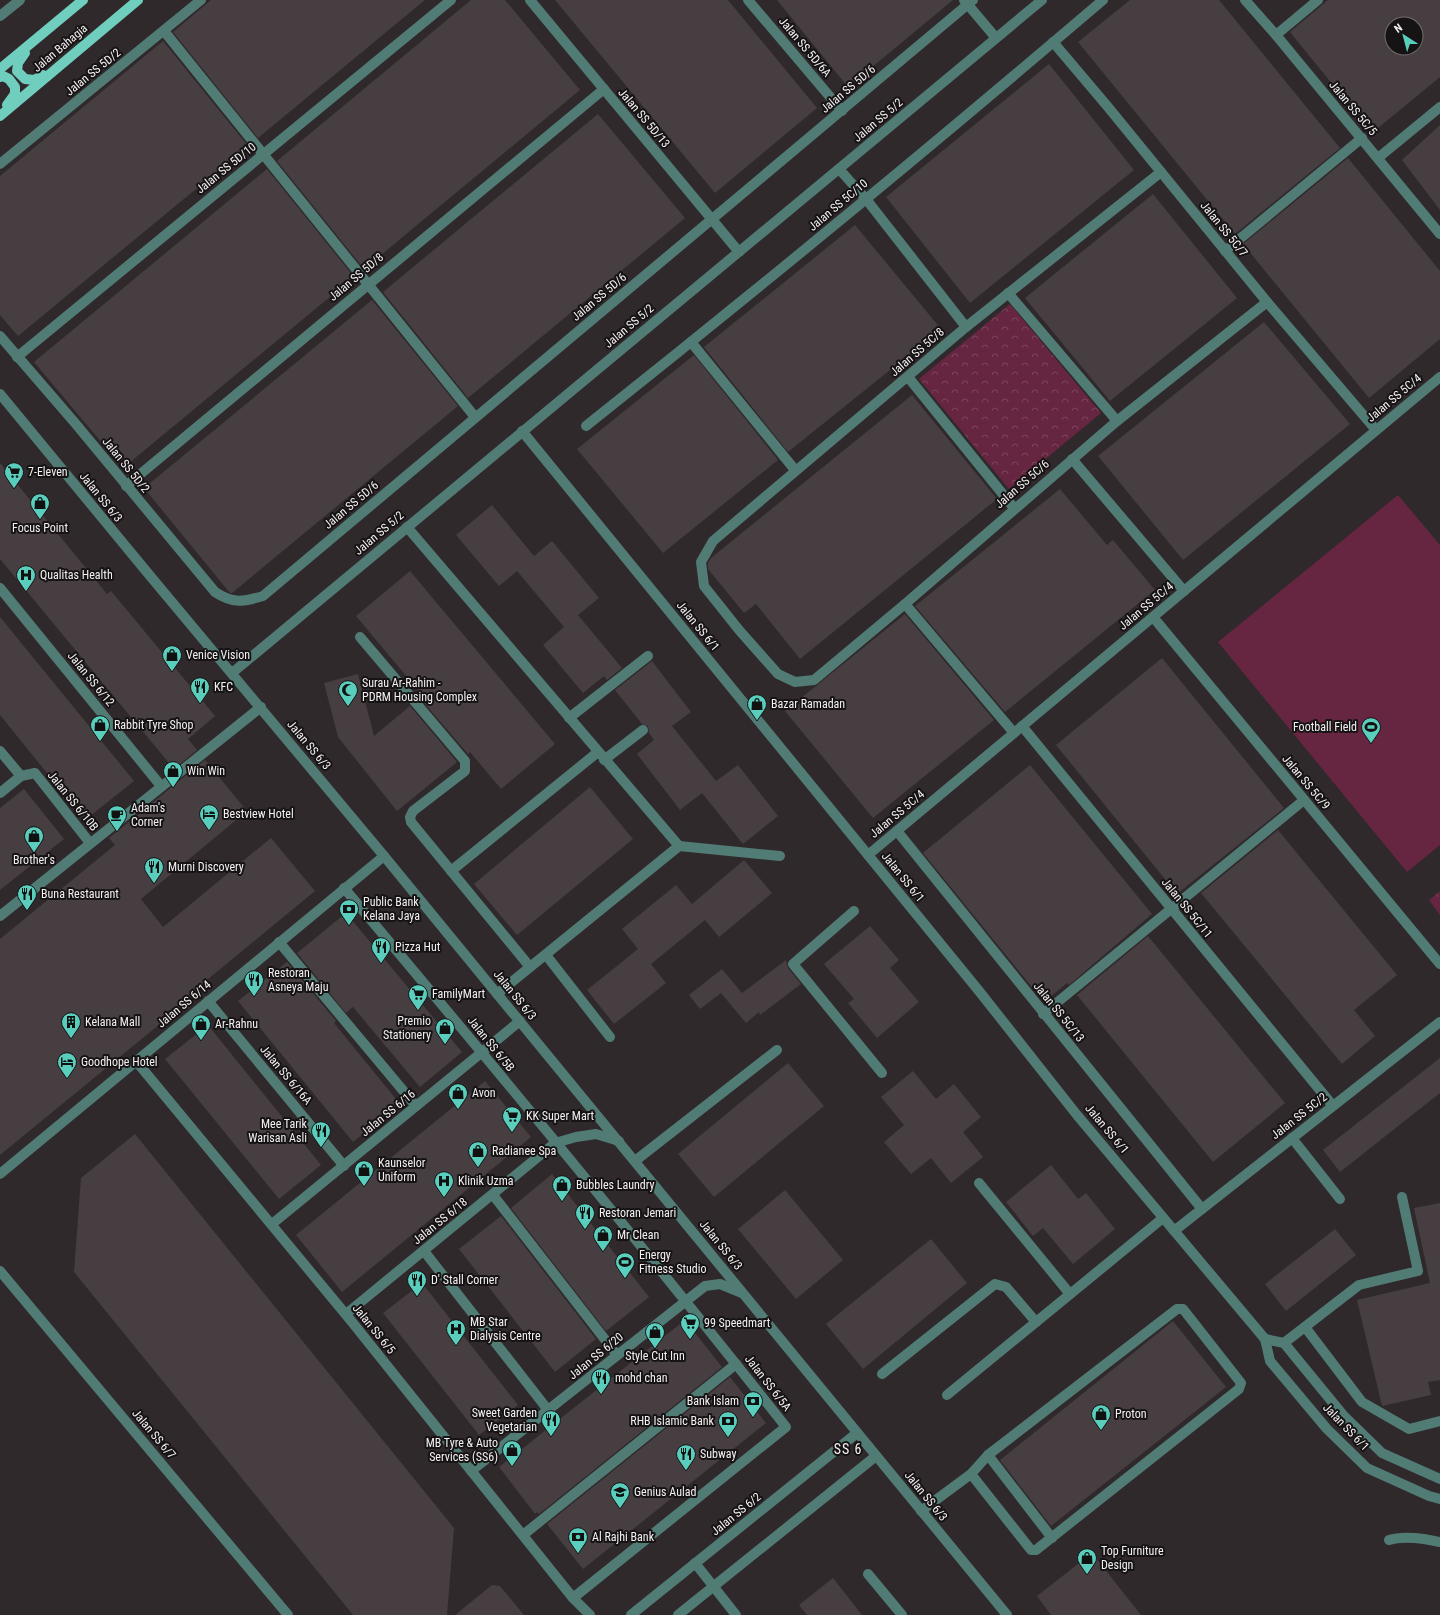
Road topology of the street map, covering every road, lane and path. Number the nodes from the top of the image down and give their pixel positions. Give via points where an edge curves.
1 (20, 0) edge
2 (83, 0) edge
3 (138, 0) edge
4 (201, 0) edge
5 (451, 0) edge
6 (530, 0) edge
7 (748, 0) edge
8 (1042, 0) edge
9 (1103, 0) edge
10 (1245, 0) edge
11 (1318, 0) edge
12 (968, 2) edge
13 (0, 16) edge
14 (164, 31) junction
15 (1276, 36) junction
16 (996, 38) junction
17 (35, 40) junction
18 (1053, 42) junction
19 (60, 65) junction
20 (0, 69) edge
21 (0, 78) edge
22 (604, 89) junction
23 (1440, 107) edge
24 (842, 111) junction
25 (0, 115) edge
26 (1362, 138) junction
27 (263, 155) junction
28 (1378, 158) junction
29 (0, 164) edge
30 (839, 169) junction
31 (1161, 172) junction
32 (866, 199) junction
33 (712, 220) junction
34 (1440, 234) edge
35 (1225, 251) junction
36 (738, 252) junction
37 (368, 284) junction
38 (1008, 293) junction
39 (1267, 302) junction
40 (966, 327) junction
41 (0, 336) edge
42 (691, 342) junction
43 (17, 357) junction
44 (908, 377) junction
45 (1440, 377) edge
46 (0, 394) edge
47 (3, 405) edge
48 (475, 417) junction
49 (1117, 421) junction
50 (586, 426) dead end
51 (1376, 430) junction
52 (522, 431) junction
53 (1072, 459) junction
54 (796, 470) junction
55 (126, 486) junction
56 (1014, 508) junction
57 (407, 527) junction
58 (0, 588) edge
59 (1184, 591) junction
60 (236, 601) joint
61 (906, 604) junction
62 (1153, 617) junction
63 (360, 637) dead end
64 (648, 656) dead end
65 (232, 673) junction
66 (795, 682) joint
67 (261, 707) junction
68 (569, 718) junction
69 (1022, 726) junction
70 (643, 730) dead end
71 (1014, 734) junction
72 (0, 751) edge
73 (601, 756) junction
74 (21, 776) junction
75 (161, 786) junction
76 (0, 793) edge
77 (1304, 800) junction
78 (897, 831) junction
79 (90, 843) junction
80 (679, 846) junction
81 (868, 855) junction
82 (384, 856) junction
83 (780, 856) dead end
84 (451, 871) junction
85 (344, 888) junction
86 (1171, 909) junction
87 (854, 911) dead end
88 (0, 916) edge
89 (279, 942) junction
90 (546, 955) junction
91 (1440, 964) edge
92 (530, 967) junction
93 (498, 994) junction
94 (208, 1001) junction
95 (1043, 1014) junction
96 (520, 1021) junction
97 (1440, 1022) edge
98 (610, 1037) dead end
99 (776, 1050) dead end
100 (482, 1052) junction
101 (136, 1061) junction
102 (882, 1073) dead end
103 (416, 1106) junction
104 (1333, 1106) junction
105 (1292, 1138) junction
106 (619, 1141) junction
107 (555, 1143) junction
108 (635, 1161) junction
109 (344, 1166) junction
110 (0, 1174) edge
111 (979, 1184) dead end
112 (493, 1195) junction
113 (1402, 1197) dead end
114 (1340, 1199) dead end
115 (1202, 1209) junction
116 (1163, 1218) junction
117 (272, 1224) junction
118 (1174, 1231) junction
119 (424, 1251) junction
120 (0, 1270) edge
121 (743, 1294) junction
122 (1070, 1294) junction
123 (686, 1301) junction
124 (346, 1314) junction
125 (1036, 1322) junction
126 (1305, 1326) junction
127 (1265, 1339) junction
128 (1284, 1343) junction
129 (617, 1355) junction
130 (736, 1364) junction
131 (882, 1374) dead end
132 (947, 1395) dead end
133 (548, 1410) junction
134 (1440, 1421) edge
135 (857, 1433) junction
136 (988, 1455) junction
137 (876, 1456) junction
138 (472, 1471) junction
139 (971, 1474) junction
140 (1440, 1479) edge
141 (1440, 1498) edge
142 (921, 1511) junction
143 (522, 1535) junction
144 (1052, 1538) junction
145 (1389, 1540) dead end
146 (1440, 1542) edge
147 (696, 1563) junction
148 (868, 1574) dead end
149 (714, 1586) junction
150 (572, 1598) junction
151 (737, 1614) edge
152 (288, 1615) edge
153 (590, 1615) edge
154 (631, 1615) edge
155 (678, 1615) edge
156 (902, 1615) edge
157 (1007, 1615) edge

1 - 13 street
2 - 17 main road, Jalan Bahagia
3 - 19 main road, Jalan Bahagia
4 - 14 street, Jalan SS 5D/2
5 - 27 street, Jalan SS 5D/10
6 - 22 street, Jalan SS 5D/13
7 - 24 street, Jalan SS 5D/6A
8 - 16 street, Jalan SS 5/2
9 - 18 street, Jalan SS 5C/10
10 - 15 street, Jalan SS 5C/5
11 - 15 street
12 - 16 street
12 - 24 street, Jalan SS 5D/6
14 - 27 street
14 - 29 street, Jalan SS 5D/2
15 - 26 street, Jalan SS 5C/5
16 - 30 street, Jalan SS 5/2
17 - 19 main road via 18,63 17,71 21,76 34,80
17 - 20 main road, Jalan Bahagia
18 - 31 street, Jalan SS 5C/7
18 - 32 street, Jalan SS 5C/10
19 - 25 main road, Jalan Bahagia
21 - 25 main road via 3,76 9,79 15,87 15,94
22 - 33 street, Jalan SS 5D/13
22 - 37 street, Jalan SS 5D/8
23 - 28 street
24 - 33 street, Jalan SS 5D/6
26 - 28 street, Jalan SS 5C/5
26 - 35 street
27 - 37 street
27 - 43 street, Jalan SS 5D/10
28 - 34 street, Jalan SS 5C/5
30 - 32 street
30 - 36 street, Jalan SS 5/2
31 - 35 street, Jalan SS 5C/7
31 - 38 street, Jalan SS 5C/8
32 - 40 street
32 - 42 street, Jalan SS 5C/10
33 - 36 street, Jalan SS 5D/13
33 - 48 street, Jalan SS 5D/6
35 - 39 street, Jalan SS 5C/7
36 - 52 street, Jalan SS 5/2
37 - 48 street
37 - 55 street, Jalan SS 5D/8
38 - 40 street, Jalan SS 5C/8
38 - 49 street
39 - 49 street, Jalan SS 5C/6
39 - 51 street, Jalan SS 5C/7
40 - 44 street, Jalan SS 5C/8
41 - 43 street, Jalan SS 5D/2
42 - 50 street, Jalan SS 5C/10
42 - 54 street
43 - 55 street, Jalan SS 5D/2
44 - 54 street, Jalan SS 5C/8
44 - 56 street
45 - 51 street, Jalan SS 5C/4
46 - 47 street, Jalan SS 6/3
47 - 65 street, Jalan SS 6/3
48 - 60 street, Jalan SS 5D/6 via 263,596 248,601
49 - 53 street, Jalan SS 5C/6
51 - 59 street, Jalan SS 5C/4
52 - 57 street, Jalan SS 5/2
52 - 81 street, Jalan SS 6/1
53 - 56 street, Jalan SS 5C/6
53 - 59 street
54 - 66 street, Jalan SS 5C/8 via 713,541 701,562 704,586 778,674
55 - 60 street, Jalan SS 5D/2 via 215,592 227,600
56 - 61 street, Jalan SS 5C/6
57 - 65 street, Jalan SS 5/2
57 - 68 street
58 - 75 street, Jalan SS 6/12
59 - 62 street, Jalan SS 5C/4
61 - 66 street, Jalan SS 5C/6 via 814,680
61 - 71 street
62 - 69 street, Jalan SS 5C/4
62 - 77 street, Jalan SS 5C/9
63 - 84 street via 465,761 465,771 413,811 410,817 411,822
64 - 68 street
65 - 67 street, Jalan SS 6/3
67 - 75 street
67 - 82 street, Jalan SS 6/3
68 - 73 street
69 - 71 street, Jalan SS 5C/4
69 - 86 street, Jalan SS 5C/11
70 - 73 street
71 - 78 street, Jalan SS 5C/4
72 - 74 street
73 - 80 street
73 - 84 street
74 - 76 street
74 - 79 street, Jalan SS 6/10B via 35,773
75 - 79 street
77 - 86 street
77 - 91 street, Jalan SS 5C/9
78 - 81 street, Jalan SS 5C/4
78 - 95 street, Jalan SS 5C/13
79 - 88 street
80 - 83 street
80 - 90 street
81 - 116 street, Jalan SS 6/1
82 - 85 street, Jalan SS 6/14
82 - 93 street, Jalan SS 6/3
84 - 92 street
85 - 89 street, Jalan SS 6/14
85 - 100 street, Jalan SS 6/5B
86 - 95 street
86 - 104 street, Jalan SS 5C/11
87 - 102 street via 793,964
89 - 94 street, Jalan SS 6/14
89 - 103 street
90 - 92 street
90 - 98 street
92 - 93 street
93 - 96 street, Jalan SS 6/3
94 - 101 street, Jalan SS 6/14
94 - 109 street, Jalan SS 6/16A
95 - 115 street, Jalan SS 5C/13
96 - 100 street, Jalan SS 6/16
96 - 106 street, Jalan SS 6/3
97 - 104 street, Jalan SS 5C/2
99 - 108 street
100 - 103 street, Jalan SS 6/16
100 - 107 street, Jalan SS 6/5B
101 - 110 street, Jalan SS 6/14
101 - 117 street, Jalan SS 6/5
103 - 109 street, Jalan SS 6/16
104 - 105 street, Jalan SS 5C/2
105 - 114 street
105 - 115 street, Jalan SS 5C/2
106 - 107 street, Jalan SS 6/18 via 596,1134
106 - 108 street, Jalan SS 6/3
107 - 112 street, Jalan SS 6/18
107 - 123 street, Jalan SS 6/5A
108 - 121 street, Jalan SS 6/3
109 - 117 street, Jalan SS 6/16
111 - 122 street
112 - 119 street, Jalan SS 6/18
112 - 129 street
113 - 126 street via 1418,1271 1359,1285
115 - 118 street, Jalan SS 5C/2
116 - 118 street, Jalan SS 6/1
116 - 122 street
117 - 124 street, Jalan SS 6/5
118 - 127 street, Jalan SS 6/1
119 - 124 street, Jalan SS 6/18
119 - 133 street
120 - 152 street, Jalan SS 6/7
121 - 123 street, Jalan SS 6/20 via 720,1284 705,1286
121 - 135 street, Jalan SS 6/3
122 - 125 street
123 - 129 street, Jalan SS 6/20
123 - 130 street, Jalan SS 6/5A
124 - 138 street, Jalan SS 6/5
125 - 131 street via 1006,1287 995,1284
125 - 132 street
126 - 128 street
126 - 134 street via 1362,1402 1409,1429
127 - 128 street
127 - 141 street, Jalan SS 6/1 via 1270,1361 1327,1429 1367,1468 1429,1496
128 - 140 street, Jalan SS 6/1 via 1343,1415 1382,1453
129 - 133 street, Jalan SS 6/20
130 - 143 street
130 - 150 street, Jalan SS 6/5A via 786,1427
133 - 138 street, Jalan SS 6/20
135 - 137 street, Jalan SS 6/3
135 - 147 street, Jalan SS 6/2
136 - 139 street
136 - 144 street
136 - 144 street via 1177,1309 1183,1309 1241,1383 1239,1389
137 - 142 street, Jalan SS 6/3
137 - 149 street
138 - 143 street, Jalan SS 6/5
139 - 142 street
139 - 144 street via 1031,1550 1036,1550
142 - 157 street, Jalan SS 6/3
143 - 150 street, Jalan SS 6/5
145 - 146 street via 1394,1538
147 - 149 street
147 - 154 street, Jalan SS 6/2
148 - 156 street
149 - 151 street
149 - 155 street
150 - 153 street, Jalan SS 6/5

